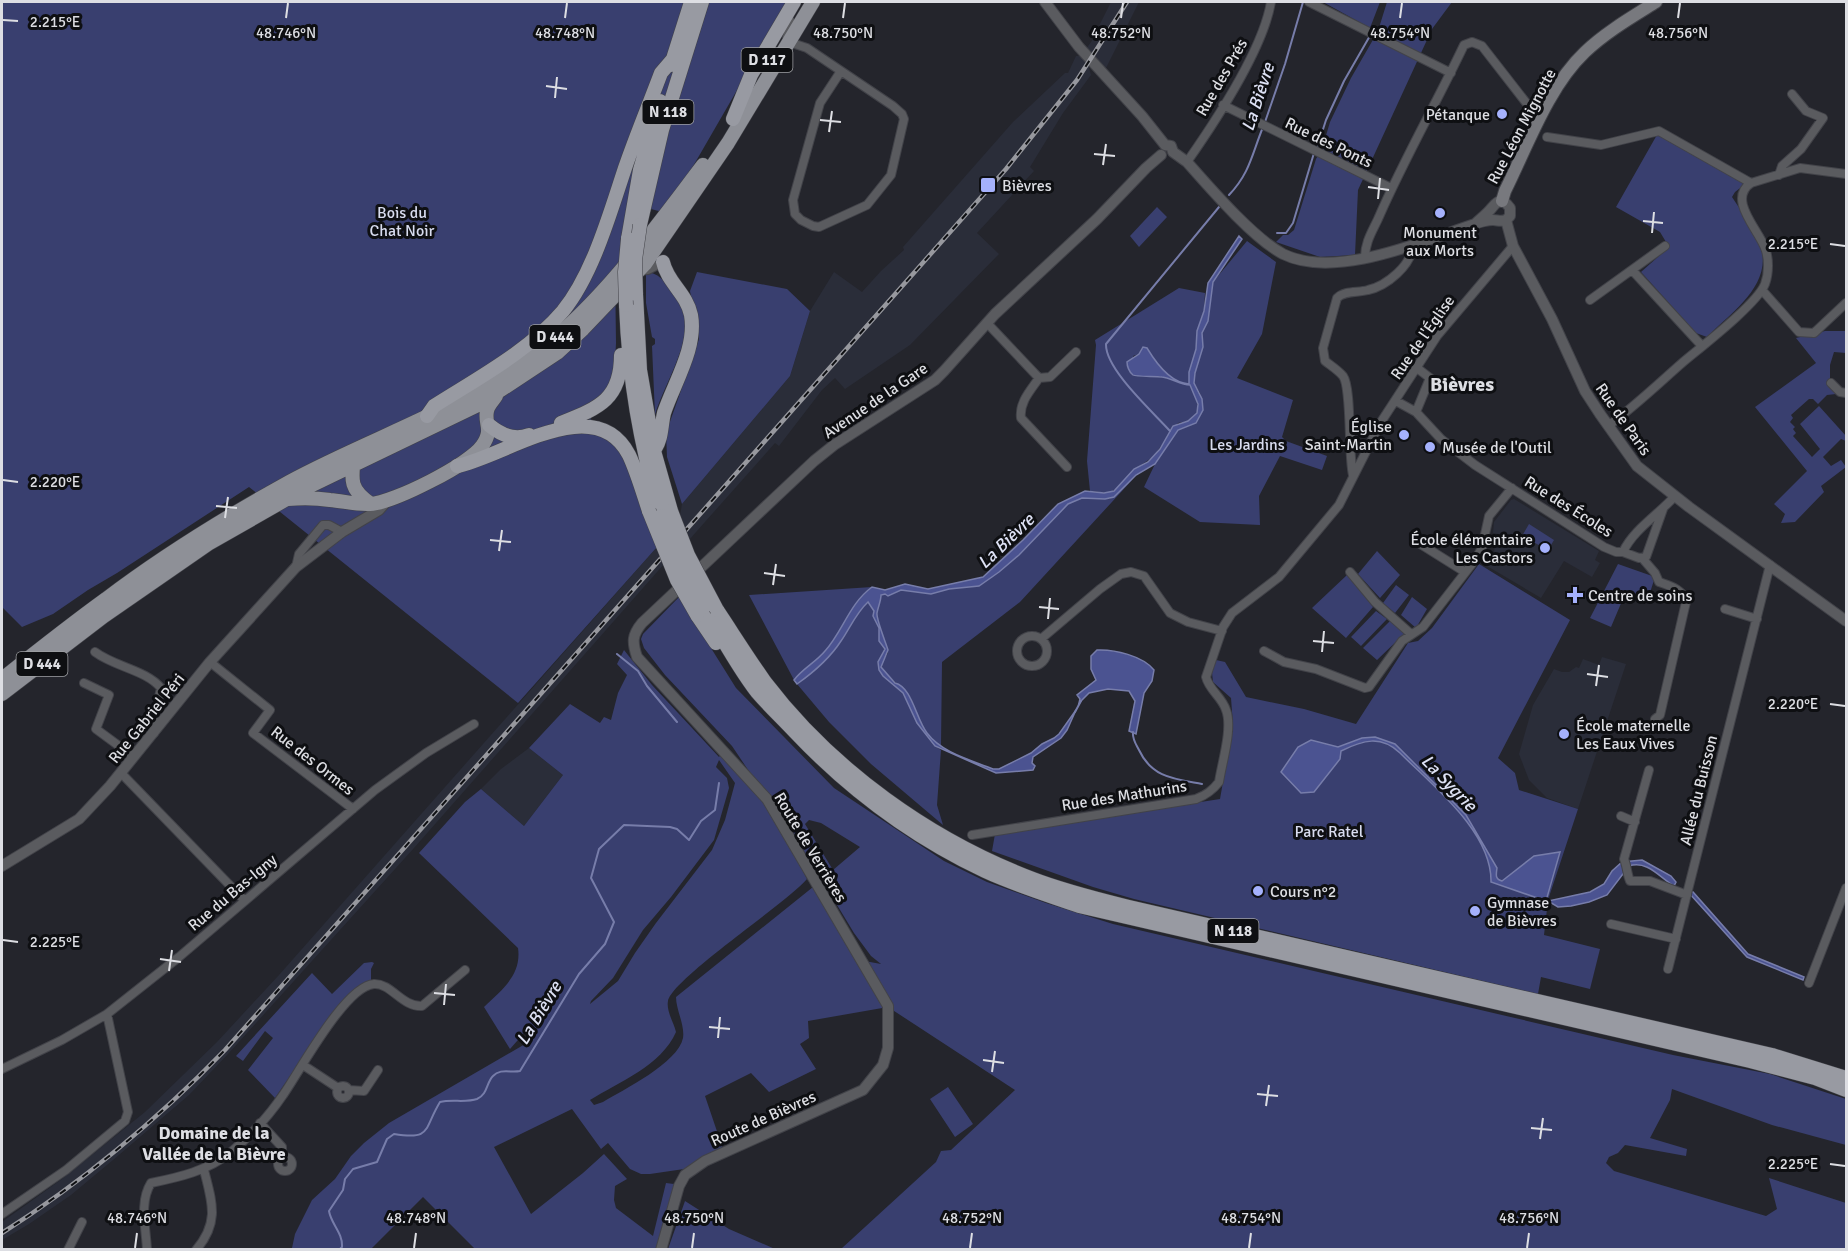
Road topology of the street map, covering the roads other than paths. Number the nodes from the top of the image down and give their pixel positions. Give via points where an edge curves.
1 (691, 2) edge
2 (702, 2) edge
3 (794, 2) edge
4 (802, 2) edge
5 (813, 2) edge
6 (1045, 2) edge
7 (1271, 2) edge
8 (1309, 2) edge
9 (1656, 2) edge
10 (794, 23) junction
11 (789, 42) junction
12 (807, 48) junction
13 (673, 59) junction
14 (841, 71) junction
15 (1450, 73) junction
16 (1792, 94) dead end
17 (1223, 105) junction
18 (1542, 116) junction
19 (733, 119) junction
20 (1546, 137) dead end
21 (728, 143) joint
22 (1166, 151) junction
23 (1186, 162) junction
24 (1779, 174) junction
25 (1846, 174) edge
26 (1751, 183) junction
27 (1391, 188) junction
28 (679, 196) joint
29 (1502, 201) junction
30 (1492, 215) junction
31 (1506, 220) junction
32 (672, 226) junction
33 (1412, 245) junction
34 (1513, 246) junction
35 (1665, 246) dead end
36 (1365, 258) junction
37 (663, 262) junction
38 (1632, 270) junction
39 (639, 271) junction
40 (1762, 290) junction
41 (1590, 300) dead end
42 (1846, 303) edge
43 (987, 323) junction
44 (627, 339) junction
45 (1702, 346) junction
46 (1076, 352) dead end
47 (1417, 368) junction
48 (1039, 378) junction
49 (1831, 383) dead end
50 (498, 393) junction
51 (1846, 393) edge
52 (1396, 401) junction
53 (1416, 412) junction
54 (427, 416) junction
55 (489, 425) junction
56 (1608, 426) junction
57 (1441, 439) joint
58 (355, 450) junction
59 (654, 451) junction
60 (353, 465) junction
61 (458, 466) junction
62 (1066, 467) dead end
63 (1353, 475) junction
64 (1512, 488) junction
65 (1675, 496) junction
66 (286, 499) junction
67 (386, 502) junction
68 (371, 504) junction
69 (1663, 509) junction
70 (660, 513) junction
71 (342, 532) junction
72 (1414, 540) dead end
73 (1619, 552) junction
74 (1643, 558) junction
75 (1770, 565) junction
76 (296, 567) junction
77 (1350, 572) dead end
78 (1465, 572) junction
79 (1725, 609) dead end
80 (706, 611) junction
81 (1757, 619) junction
82 (1846, 621) edge
83 (1222, 631) junction
84 (1411, 634) junction
85 (1041, 639) dead end
86 (633, 643) joint
87 (1264, 651) dead end
88 (95, 652) dead end
89 (210, 662) junction
90 (2, 679) edge
91 (84, 682) dead end
92 (2, 694) edge
93 (1655, 719) dead end
94 (474, 724) dead end
95 (154, 733) junction
96 (134, 757) junction
97 (1649, 770) dead end
98 (121, 772) junction
99 (353, 809) junction
100 (1621, 816) dead end
101 (1635, 822) junction
102 (972, 835) dead end
103 (2, 866) edge
104 (1846, 888) edge
105 (1687, 895) junction
106 (245, 901) junction
107 (1611, 924) dead end
108 (1676, 939) junction
109 (1668, 969) dead end
110 (465, 970) dead end
111 (1809, 982) dead end
112 (107, 1014) junction
113 (890, 1027) joint
114 (303, 1065) junction
115 (2, 1067) edge
116 (378, 1070) dead end
117 (1846, 1078) edge
118 (1846, 1090) edge
119 (260, 1123) junction
120 (282, 1158) dead end
121 (204, 1170) junction
122 (2, 1214) edge
123 (82, 1222) dead end
124 (68, 1250) edge
125 (147, 1250) edge
126 (195, 1250) edge
127 (661, 1250) edge

1 - 13 highway, N 118
2 - 59 highway, N 118, bridge via 659,141 635,260 640,370
3 - 19 highway via 751,75
4 - 10 main road, D 117
5 - 10 main road, D 117
6 - 22 street via 1079,47 1140,114
7 - 17 street, Rue des Prés via 1255,48
8 - 15 street
9 - 18 main road, Rue Léon Mignotte via 1584,53 1561,81
10 - 11 main road, D 117
10 - 12 street
10 - 19 main road, D 117 via 770,55
11 - 12 street
11 - 21 main road, D 117
12 - 14 street
13 - 44 highway, N 118, bridge via 640,171 628,239
13 - 54 highway via 661,73 588,269 564,310 533,340 434,406
14 - 14 street via 902,114 904,124 891,175 873,199 819,227 795,214 793,200 819,103
15 - 18 street via 1464,45 1477,43 1531,110
15 - 27 street
16 - 24 street via 1806,111 1822,118
17 - 23 street, Rue des Prés
17 - 27 street, Rue des Ponts
18 - 29 main road, Rue Léon Mignotte
19 - 28 main road, D 117
20 - 26 street via 1601,145 1659,131
21 - 32 main road, D 444
22 - 23 street
22 - 43 street, Avenue de la Gare
23 - 36 street via 1251,229 1282,253 1320,262
24 - 25 street via 1800,168
24 - 26 street
26 - 40 street via 1745,188 1742,201 1766,250 1767,275
27 - 36 street via 1368,240
28 - 54 main road, D 444 via 617,276 571,324 497,379
29 - 30 street via 1494,203
29 - 31 street via 1510,210
30 - 31 street via 1500,222
30 - 33 street
31 - 34 street, Rue de Paris
32 - 37 main road
32 - 39 main road, D 444
33 - 36 street
33 - 63 street via 1408,261 1378,287 1337,298 1323,348 1325,361 1345,379
34 - 47 street, Rue de l'Église via 1437,336
34 - 56 street, Rue de Paris via 1585,391
35 - 38 street
37 - 39 street
37 - 59 highway via 688,306 691,336
38 - 41 street
38 - 45 street
39 - 50 main road, D 444 via 557,353
40 - 42 street via 1799,332 1814,333
40 - 45 street
43 - 48 street
43 - 86 street, Avenue de la Gare via 935,380 834,446 794,478 642,622
44 - 55 highway via 621,347 617,384 599,407 521,438 502,434
44 - 70 highway, N 118 via 634,407
45 - 56 street
46 - 48 street via 1050,377
47 - 52 street, Rue de l'Église
47 - 53 street via 1430,378
48 - 62 street via 1024,401 1021,418
49 - 51 street
50 - 55 main road via 487,408
50 - 60 main road, D 444
52 - 53 street, Rue de l'Église
52 - 63 street, Rue des Mathurins
53 - 57 street, Rue de l'Église
54 - 58 main road, D 444
55 - 61 main road via 480,449
56 - 65 street, Rue de Paris via 1637,466
57 - 64 street, Rue des Écoles
58 - 60 main road
58 - 90 main road, D 444 via 290,482 187,542 106,598
59 - 70 highway, N 118
60 - 66 main road, D 444
60 - 68 main road via 352,484
61 - 67 main road
61 - 70 highway via 562,427 589,427 612,436 628,453
63 - 83 street, Rue des Mathurins via 1339,505 1291,565 1232,613
64 - 73 street, Rue des Écoles
64 - 78 street via 1489,516 1482,548
65 - 69 street, Rue des Écoles
65 - 75 street, Rue de Paris
66 - 68 main road
66 - 92 main road, D 444 via 146,585
67 - 68 main road
67 - 71 street
69 - 73 street, Rue des Écoles
69 - 74 street, Rue des Écoles via 1649,554
70 - 80 highway, N 118, bridge via 688,555
70 - 80 highway, bridge via 677,580
71 - 76 street, Rue Gabriel Péri
71 - 76 street, Rue Gabriel Péri via 323,525 299,554
72 - 78 street
73 - 74 street, Rue des Écoles
74 - 93 street via 1659,582 1679,590 1686,602 1660,715
75 - 81 street, Allée du Buisson
75 - 82 street, Rue de Paris
76 - 89 street, Rue Gabriel Péri
77 - 84 street via 1375,602
78 - 84 street via 1423,627
79 - 81 street
80 - 117 highway, N 118 via 799,721 845,766 952,842 1033,879 1129,907 1772,1055
80 - 118 highway, N 118 via 722,653 734,658 758,692 825,762 930,842 986,871 1079,906 1771,1066
81 - 105 street, Allée du Buisson
83 - 85 street via 1170,613 1144,576 1131,572 1121,574 1100,589
83 - 102 street, Rue des Mathurins via 1206,677 1227,711 1228,729 1219,782 1214,789 1196,799
84 - 87 street via 1365,688 1316,669 1284,662
86 - 113 street, Route de Verrières via 638,657 767,799 888,1006
88 - 95 street via 147,676 161,688
89 - 95 street, Rue Gabriel Péri
89 - 99 street, Rue des Ormes via 270,710 254,733
91 - 96 street via 110,695 96,729
94 - 99 street, Rue du Bas-Igny via 426,753
95 - 96 street, Rue Gabriel Péri
96 - 98 street, Rue Gabriel Péri
97 - 101 street
98 - 103 street, Rue Gabriel Péri via 79,819
98 - 106 street
99 - 106 street, Rue du Bas-Igny
100 - 101 street
101 - 105 street via 1623,859 1630,881 1650,881
104 - 111 street
105 - 108 street, Allée du Buisson
106 - 112 street, Rue du Bas-Igny
107 - 108 street
108 - 109 street, Allée du Buisson
110 - 114 street via 422,1006 413,1006 382,986 372,984 360,991 340,1009
112 - 115 street, Rue du Bas-Igny
112 - 122 street via 128,1112 125,1121 66,1170
113 - 127 street, Route de Bièvres via 883,1065 863,1090 705,1161 686,1175 674,1200
114 - 116 street via 338,1088 364,1091
114 - 119 street
119 - 120 street via 282,1147
119 - 121 street via 230,1153
121 - 125 street via 151,1183 144,1207
121 - 126 street via 214,1209 205,1239
123 - 124 street

